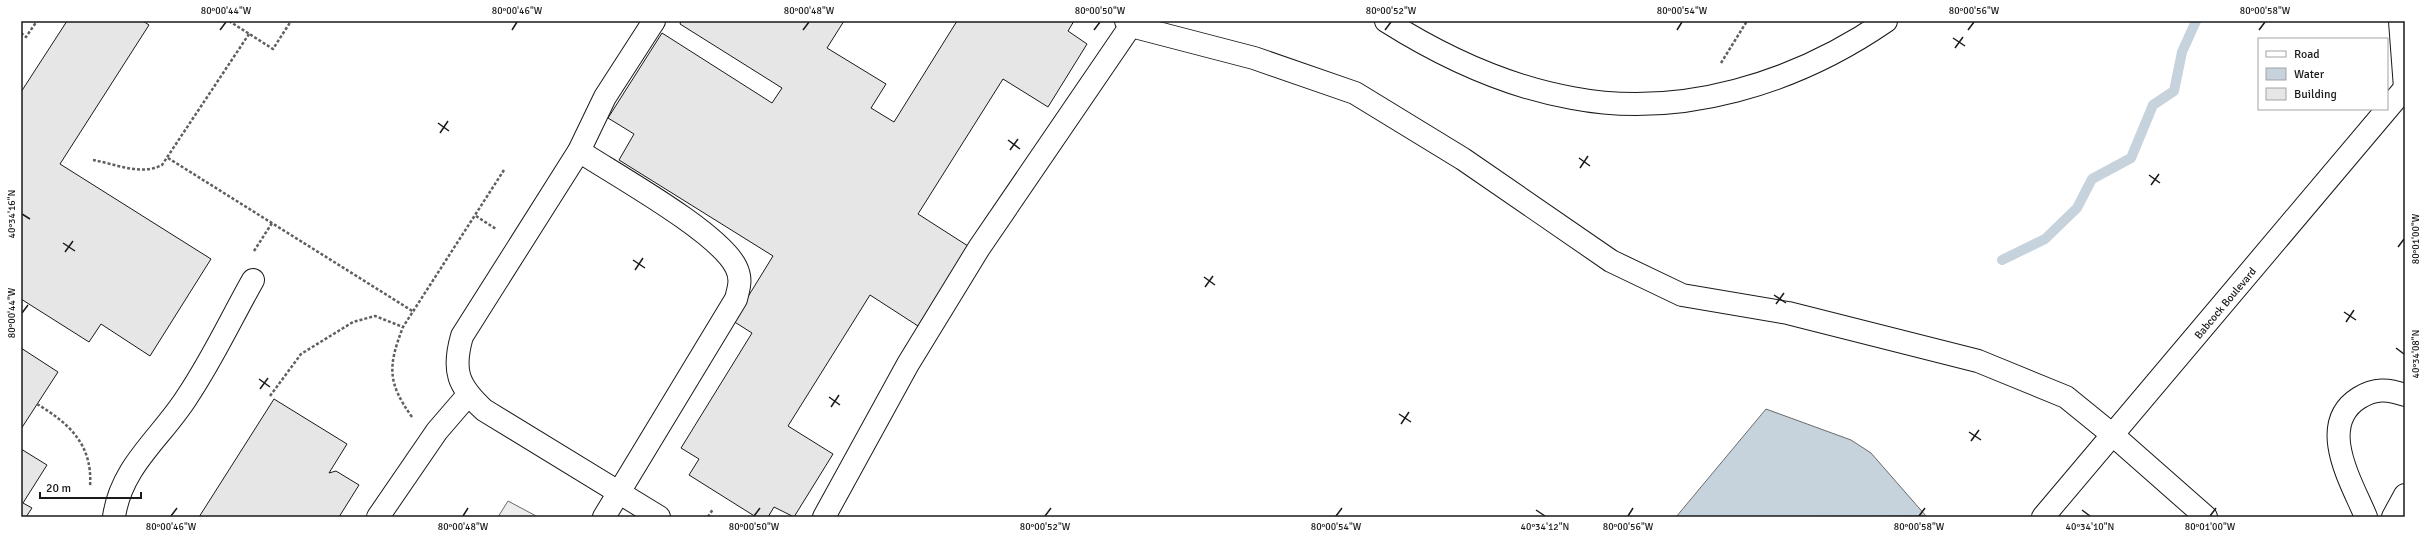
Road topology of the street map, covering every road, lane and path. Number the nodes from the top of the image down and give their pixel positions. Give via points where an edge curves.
1 (37, 21) edge
2 (229, 21) edge
3 (291, 21) edge
4 (654, 21) edge
5 (1386, 21) edge
6 (1747, 21) edge
7 (1886, 21) edge
8 (2400, 21) edge
9 (1130, 23) edge
10 (21, 33) edge
11 (249, 34) junction
12 (2405, 88) edge
13 (1699, 99) junction
14 (2388, 108) edge
15 (2387, 110) edge
16 (579, 151) junction
17 (168, 158) junction
18 (93, 160) dead end
19 (504, 170) dead end
20 (253, 280) dead end
21 (414, 312) junction
22 (403, 327) junction
23 (2405, 395) edge
24 (270, 396) dead end
25 (468, 396) junction
26 (37, 404) dead end
27 (416, 423) dead end
28 (2114, 436) junction
29 (90, 494) dead end
30 (620, 494) junction
31 (2405, 495) edge
32 (713, 509) dead end
33 (114, 517) edge
34 (378, 517) edge
35 (604, 517) edge
36 (658, 517) edge
37 (708, 517) edge
38 (824, 517) edge
39 (2043, 517) edge
40 (2206, 517) edge
41 (2366, 517) edge
42 (2393, 517) edge

1 - 10 path via 26,37
2 - 11 path
3 - 11 path via 273,49
4 - 16 street via 605,97
5 - 13 street via 1462,64 1515,83 1572,98 1643,104
6 - 13 path
7 - 13 street via 1841,50 1808,65 1769,80
8 - 12 street
9 - 28 street via 1254,58 1356,94 1463,159 1611,262 1682,295 1788,313 1978,360 2066,397
9 - 38 street via 979,248 908,364
11 - 17 path
12 - 14 street, Babcock Boulevard
15 - 28 street, Babcock Boulevard
16 - 25 street via 462,336 456,356 460,384
16 - 30 street via 704,232 736,266 741,282 736,299
17 - 18 path via 162,165 148,171
17 - 21 path
19 - 21 path
20 - 33 street via 187,397 133,464 123,484
21 - 22 path
22 - 24 path via 376,316 354,322 302,354
22 - 27 path via 396,347 393,385
23 - 41 street via 2390,390 2371,391 2352,402 2340,422 2337,442
25 - 30 street via 484,410
25 - 34 street via 437,431
26 - 29 path via 61,418 76,435 86,453 91,481
28 - 39 street, Babcock Boulevard
28 - 40 street
30 - 35 street
30 - 36 street
31 - 42 street
32 - 37 path

